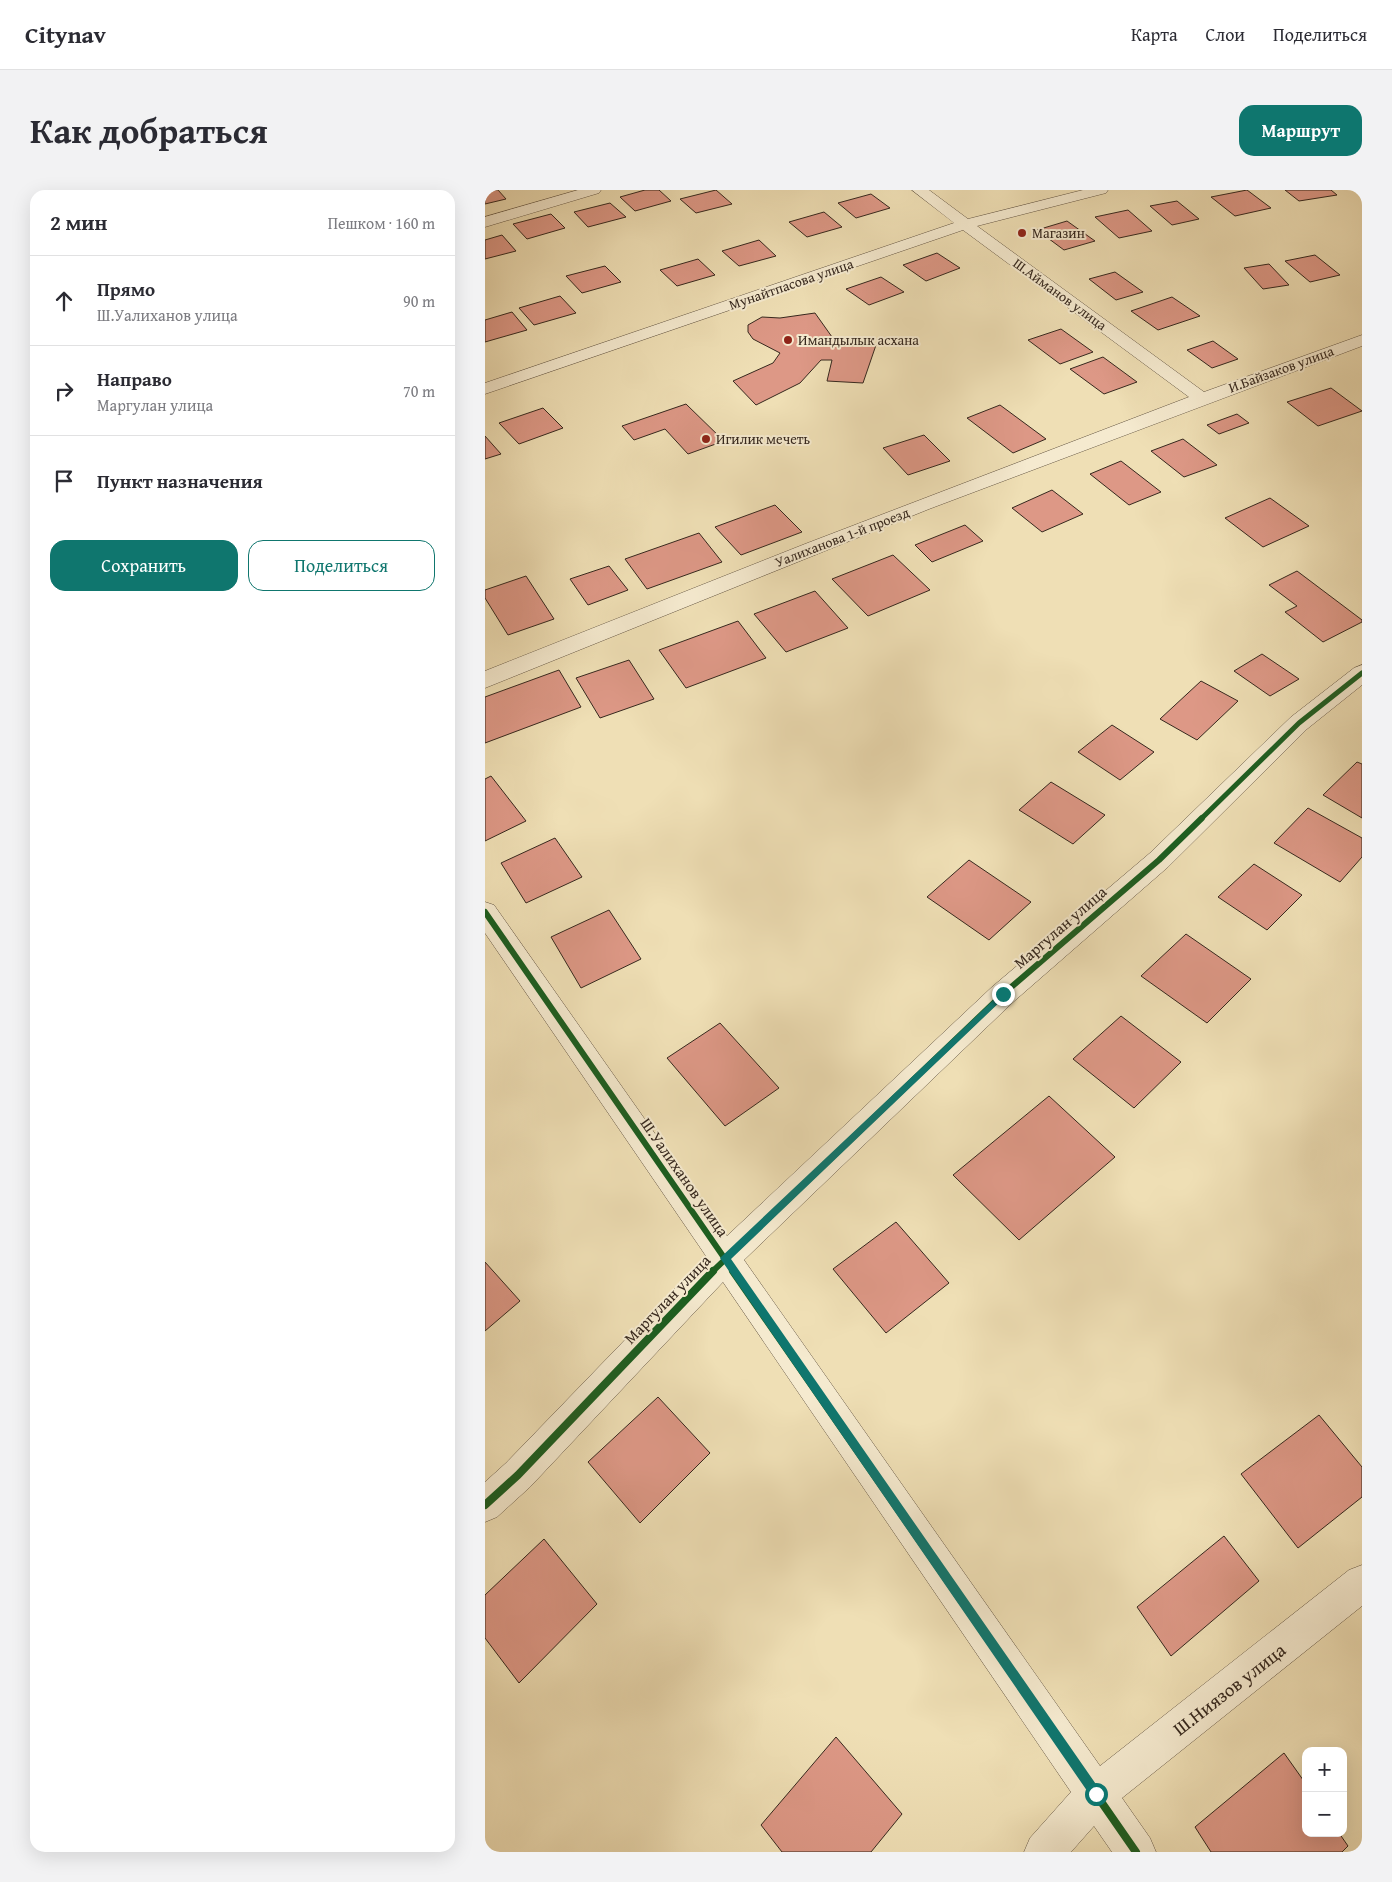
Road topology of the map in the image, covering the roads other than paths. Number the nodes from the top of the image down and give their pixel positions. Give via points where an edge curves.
1 (593, 190) edge
2 (919, 190) edge
3 (1101, 190) edge
4 (485, 222) edge
5 (965, 224) junction
6 (1362, 340) edge
7 (485, 389) edge
8 (1201, 398) junction
9 (1362, 673) edge
10 (485, 680) edge
11 (491, 932) edge
12 (725, 1258) junction
13 (485, 1505) edge
14 (1362, 1583) edge
15 (1096, 1794) junction
16 (1044, 1852) edge
17 (1136, 1852) edge

1 - 4 street
2 - 5 street, Ш.Айманов улица
3 - 5 street, Мунайтпасова улица
5 - 7 street, Мунайтпасова улица
5 - 8 street, Ш.Айманов улица
6 - 8 street, И.Байзаков улица
8 - 10 street, Уалиханова 1-й проезд via 722,583
9 - 12 street, Маргулан улица via 1299,723 1159,860 1003,994
11 - 12 street, Ш.Уалиханов улица
12 - 13 street, Маргулан улица via 518,1475
12 - 15 street, Ш.Уалиханов улица
14 - 15 street, Ш.Ниязов улица
15 - 16 street, Ш.Ниязов улица
15 - 17 street, Ш.Уалиханов улица

